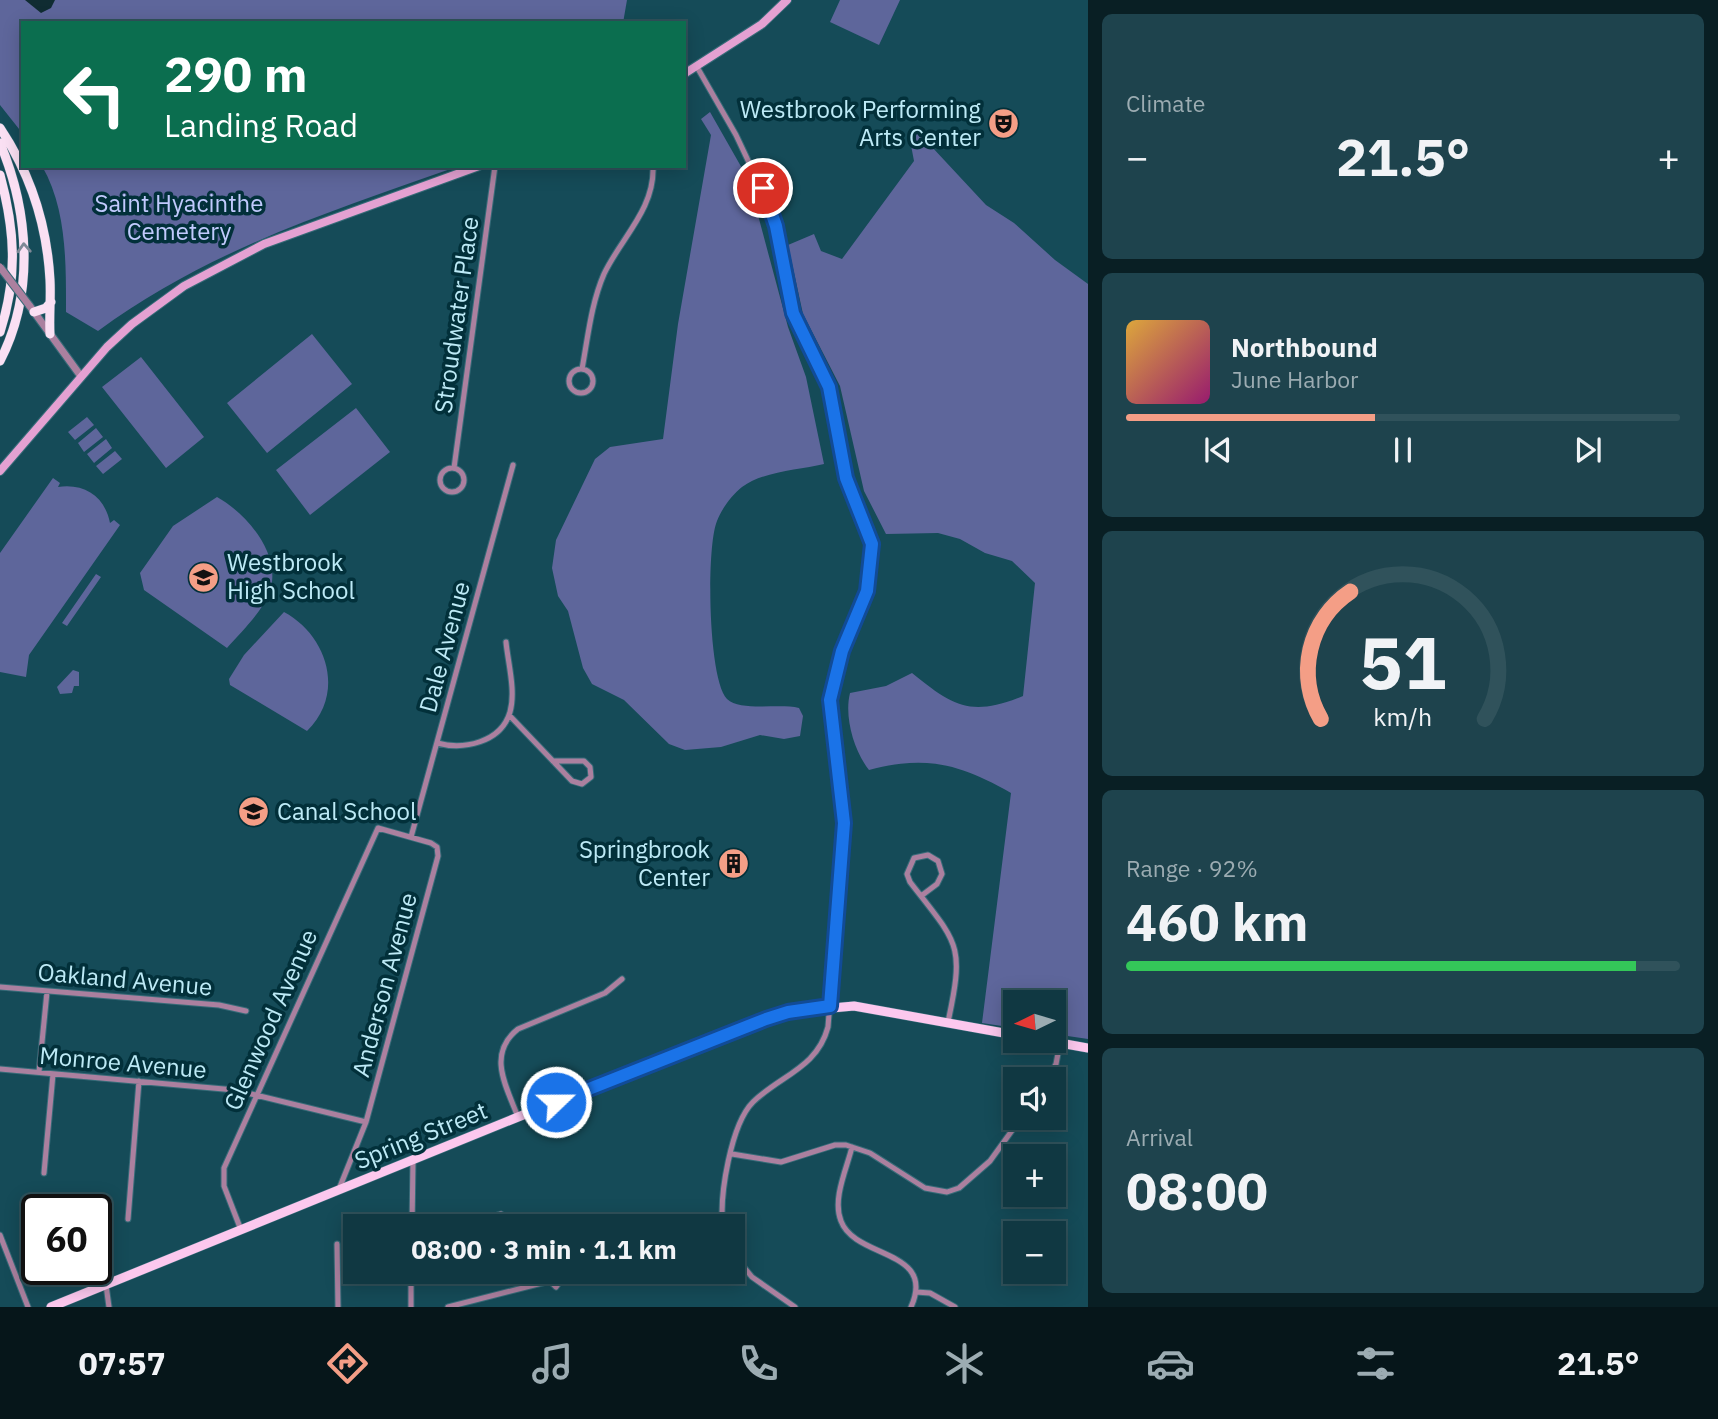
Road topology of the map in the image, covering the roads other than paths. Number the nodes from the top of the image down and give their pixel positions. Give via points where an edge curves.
1 (787, 0) edge
2 (697, 67) junction
3 (686, 73) edge
4 (0, 128) edge
5 (0, 143) edge
6 (21, 164) edge
7 (23, 168) edge
8 (473, 168) edge
9 (495, 168) edge
10 (653, 168) edge
11 (0, 175) edge
12 (0, 267) edge
13 (51, 302) junction
14 (31, 309) junction
15 (0, 332) edge
16 (50, 334) junction
17 (0, 361) edge
18 (582, 369) junction
19 (80, 375) junction
20 (513, 465) dead end
21 (454, 468) junction
22 (0, 471) edge
23 (506, 642) dead end
24 (509, 715) junction
25 (437, 743) junction
26 (553, 761) junction
27 (378, 828) joint
28 (411, 837) junction
29 (921, 896) junction
30 (622, 979) dead end
31 (0, 987) edge
32 (47, 992) junction
33 (830, 1006) junction
34 (246, 1011) dead end
35 (948, 1023) junction
36 (1003, 1033) edge
37 (1066, 1044) edge
38 (1088, 1048) edge
39 (0, 1069) edge
40 (39, 1072) junction
41 (53, 1074) junction
42 (139, 1082) junction
43 (255, 1094) junction
44 (518, 1117) junction
45 (366, 1122) junction
46 (1012, 1130) edge
47 (852, 1147) junction
48 (732, 1154) junction
49 (414, 1160) junction
50 (44, 1173) dead end
51 (339, 1191) junction
52 (412, 1214) edge
53 (723, 1214) edge
54 (128, 1219) dead end
55 (241, 1230) junction
56 (0, 1235) edge
57 (337, 1244) dead end
58 (745, 1269) edge
59 (112, 1283) edge
60 (411, 1284) edge
61 (538, 1284) edge
62 (106, 1285) joint
63 (916, 1292) junction
64 (28, 1307) edge
65 (51, 1307) edge
66 (109, 1307) edge
67 (338, 1307) edge
68 (411, 1307) edge
69 (448, 1307) edge
70 (795, 1307) edge
71 (911, 1307) edge
72 (955, 1307) edge

1 - 2 main road via 762,24
2 - 3 main road
2 - 33 street via 770,207 793,313 829,387 846,478 872,544 867,591 842,651 830,700 844,823
4 - 6 highway
17 -> 5 highway via 16,318 24,259 22,215 12,170
7 - 13 highway via 37,204 47,250
8 - 19 main road via 222,263 132,324
9 - 21 street, Stroudwater Place
10 - 18 street via 646,205 599,287
11 - 15 highway via 11,232 13,285
12 - 14 street, bridge
13 - 14 highway via 41,311
13 - 16 highway
14 - 16 street
16 - 19 street
18 - 18 street via 574,371 569,382 579,393 587,392 593,383
19 - 22 main road
20 - 25 street, Dale Avenue
21 - 21 street, Stroudwater Place via 441,478 445,489 452,492 462,487 464,480 462,472
23 - 24 street
24 - 25 street via 476,744
24 - 26 street
25 - 28 street, Dale Avenue
26 - 26 street via 584,761 591,775 585,783 576,783
27 - 28 street, Anderson Avenue
27 - 43 street, Glenwood Avenue
28 - 45 street, Anderson Avenue via 435,845 438,856
29 - 29 street via 909,879 908,868 914,858 928,855 938,861 942,874
29 - 35 street via 957,949
30 - 44 street via 605,993 518,1029 507,1039 500,1070
31 - 32 street, Oakland Avenue
32 - 34 street, Oakland Avenue
32 - 40 street
33 - 35 main road, Spring Street via 875,1008
33 - 44 main road, Spring Street via 766,1019
33 - 48 street via 818,1052 753,1102 741,1119
35 - 36 main road, Spring Street
37 - 38 main road
39 - 40 street, Monroe Avenue
40 - 41 street, Monroe Avenue
41 - 42 street, Monroe Avenue
41 - 50 street
42 - 43 street, Monroe Avenue
42 - 54 street
43 - 45 street, Monroe Avenue
43 - 55 street, Glenwood Avenue via 223,1175
44 - 49 main road, Spring Street
45 - 51 street, Anderson Avenue
46 - 47 street via 990,1161 959,1188 947,1192 925,1188 870,1153
47 - 48 street via 835,1145 781,1162
47 - 63 street via 839,1198 840,1220 854,1237 906,1265 914,1276
48 - 53 street
49 - 51 main road, Spring Street
49 - 52 street
51 - 55 main road, Spring Street
55 - 59 main road, Spring Street
56 - 64 street
57 - 67 street
58 - 70 street
60 - 68 street
61 - 69 street
62 - 65 main road, Spring Street
62 - 66 street
63 - 71 street
63 - 72 street via 930,1293

